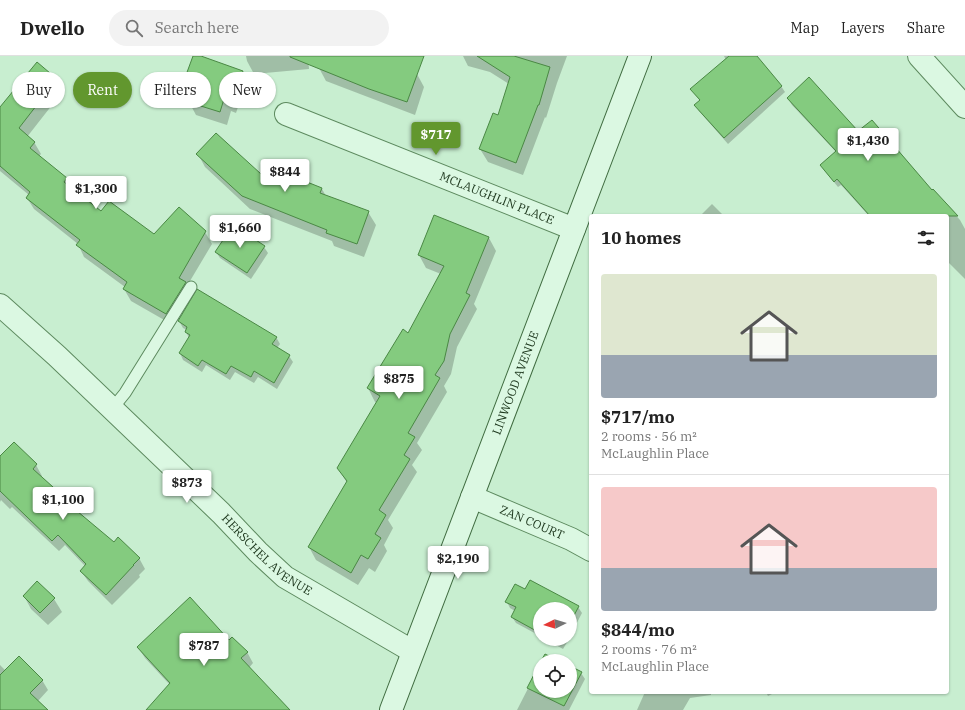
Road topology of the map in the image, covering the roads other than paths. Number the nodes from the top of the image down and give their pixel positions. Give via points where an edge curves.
1 (640, 56) edge
2 (919, 56) edge
3 (965, 106) edge
4 (286, 114) dead end
5 (574, 229) junction
6 (192, 287) dead end
7 (0, 305) edge
8 (112, 409) junction
9 (472, 497) junction
10 (589, 549) edge
11 (412, 650) junction
12 (390, 710) edge

1 - 5 street, LINWOOD AVENUE
2 - 3 street
4 - 5 street, MCLAUGHLIN PLACE
5 - 9 street, LINWOOD AVENUE
6 - 8 lane via 125,393
7 - 8 street, HERSCHEL AVENUE
8 - 11 street, HERSCHEL AVENUE via 285,577
9 - 10 street, ZAN COURT
9 - 11 street, LINWOOD AVENUE
11 - 12 street, LINWOOD AVENUE

